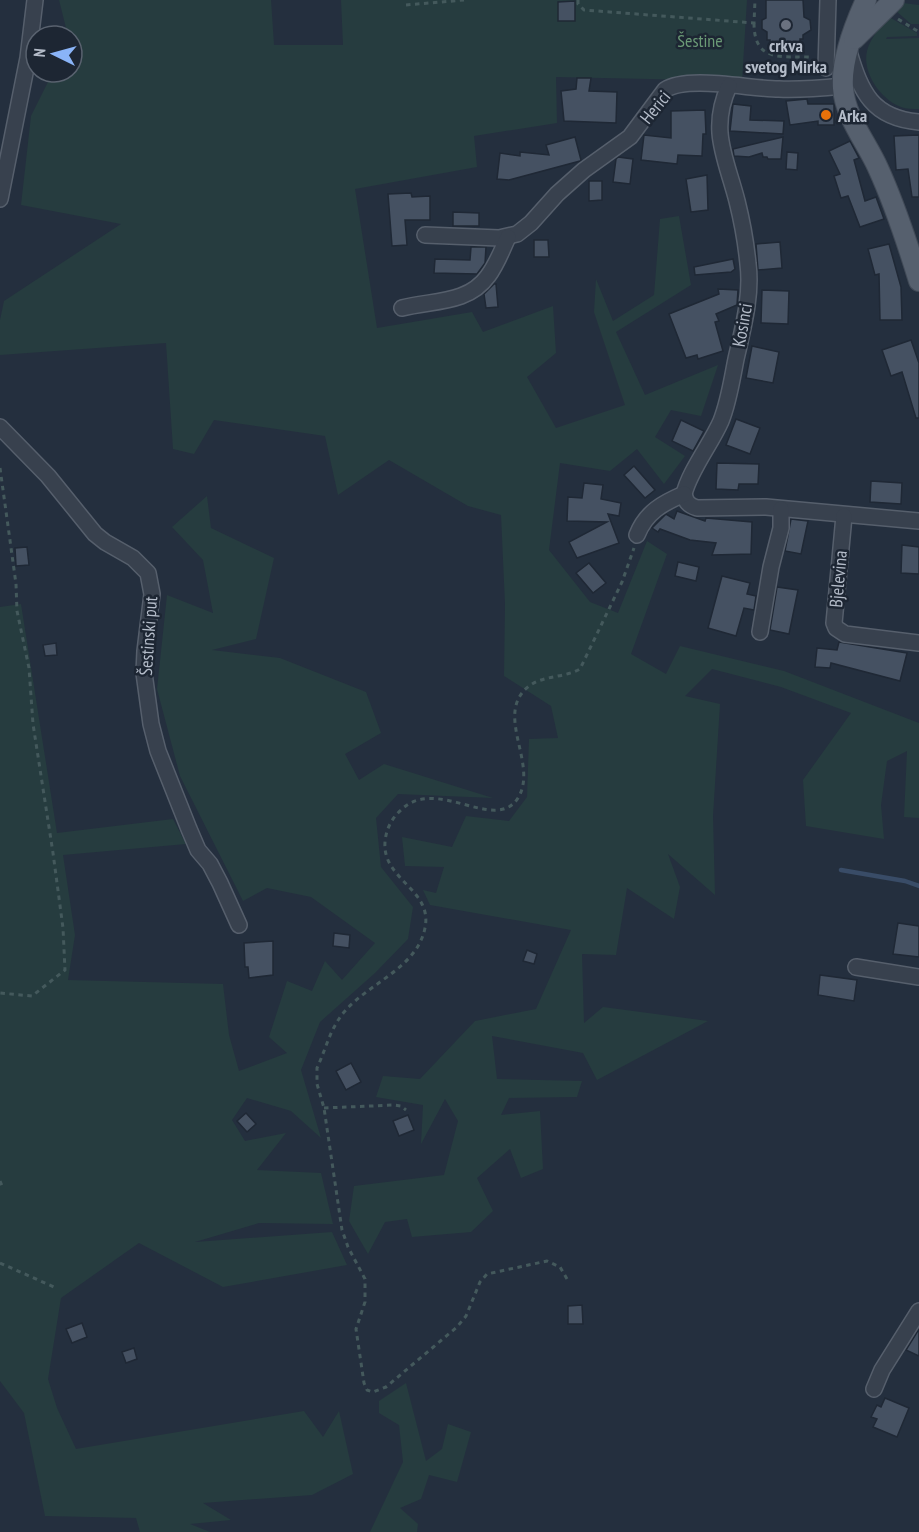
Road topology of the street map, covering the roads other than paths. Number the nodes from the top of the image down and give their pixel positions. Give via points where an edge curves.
1 (35, 0) edge
2 (828, 0) edge
3 (866, 0) edge
4 (893, 8) edge
5 (850, 47) junction
6 (826, 62) road end
7 (729, 86) junction
8 (843, 86) junction
9 (919, 122) edge
10 (0, 199) edge
11 (425, 235) dead end
12 (508, 237) junction
13 (919, 281) edge
14 (402, 308) dead end
15 (0, 427) edge
16 (684, 494) junction
17 (781, 508) junction
18 (844, 516) junction
19 (919, 521) edge
20 (637, 534) road end
21 (760, 632) dead end
22 (919, 643) edge
23 (239, 925) dead end
24 (856, 968) dead end
25 (919, 977) edge
26 (919, 1311) edge
27 (874, 1389) dead end

1 - 10 street via 28,58
2 - 6 street
3 - 5 main road
4 - 5 main road
5 - 8 main road
5 - 9 street via 857,81 873,103 891,116
7 - 8 street, Herici
7 - 12 street, Herici via 691,83 665,90 630,137 571,182 525,229
7 - 16 street, Kosinci via 721,111 719,139 741,219 749,288 726,407
8 - 13 main road via 848,109 899,218
11 - 12 street
12 - 14 street via 488,277 476,288 454,299
15 - 23 street, Šestinski put via 48,476 95,534 133,558 148,573 152,594 144,673 151,724 198,850 210,864
16 - 17 street via 686,502 697,508
16 - 20 street via 651,512
17 - 18 street
17 - 21 street via 781,528
18 - 19 street
18 - 22 street, Bjelevina via 836,628 845,634
24 - 25 street
26 - 27 street

